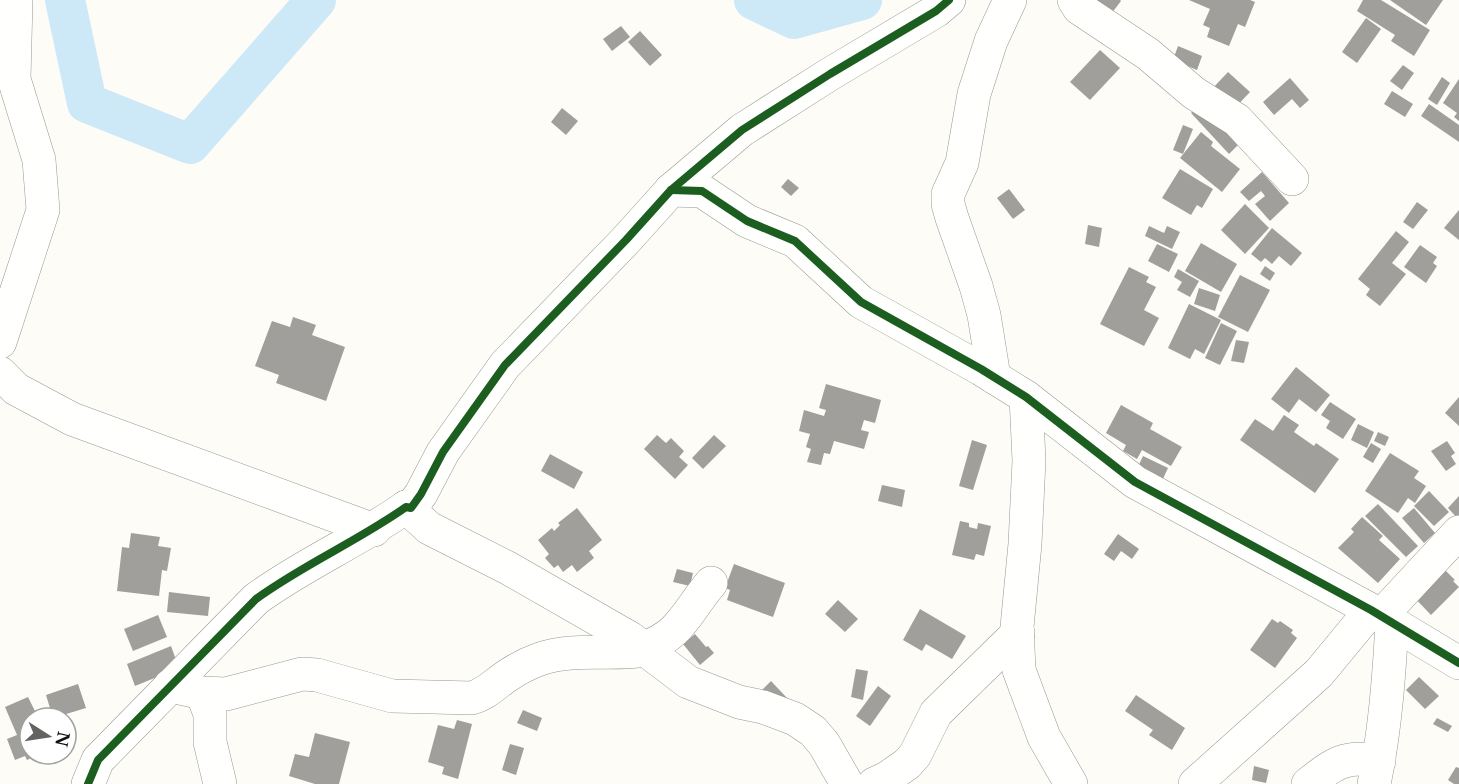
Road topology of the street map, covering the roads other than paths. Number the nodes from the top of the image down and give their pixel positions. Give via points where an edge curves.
1 (949, 0) edge
2 (1010, 0) edge
3 (1074, 0) edge
4 (16, 1) edge
5 (1292, 179) dead end
6 (671, 190) junction
7 (0, 342) edge
8 (0, 373) edge
9 (994, 377) junction
10 (1026, 397) junction
11 (406, 507) junction
12 (374, 530) junction
13 (1459, 532) edge
14 (711, 583) dead end
15 (1381, 616) junction
16 (1018, 633) junction
17 (645, 649) junction
18 (1459, 663) edge
19 (171, 686) junction
20 (202, 693) junction
21 (1376, 772) edge
22 (88, 784) edge
23 (220, 784) edge
24 (847, 784) edge
25 (874, 784) edge
26 (1071, 784) edge
27 (1195, 784) edge
28 (1308, 784) edge

1 - 6 street via 742,130
2 - 9 street via 991,41 974,94 962,163 948,194 950,212 984,315
3 - 5 street via 1078,8 1237,120
4 - 7 street via 14,79 39,160 43,210
6 - 9 street via 702,191 747,221 795,241 861,302
6 - 11 street via 505,365 442,452 421,494 411,508
8 - 12 street via 16,389 72,419
9 - 10 street
10 - 15 street via 1135,482
10 - 16 street via 1029,461
11 - 12 street
11 - 17 street via 429,528 589,613
12 - 19 street via 256,599
13 - 15 street
14 - 17 street via 679,626
15 - 18 street
15 - 21 street via 1388,682
15 - 27 street
16 - 25 street via 936,713 907,764
16 - 26 street via 1019,670 1044,737
17 - 20 street via 624,654 603,651 553,655 509,674 481,696 472,698 392,696 302,674 226,694
17 - 24 street via 688,682 795,719 813,731
19 - 20 street
19 - 22 street via 98,760
20 - 23 street via 210,714 210,742
21 - 28 street via 1364,758 1341,761

